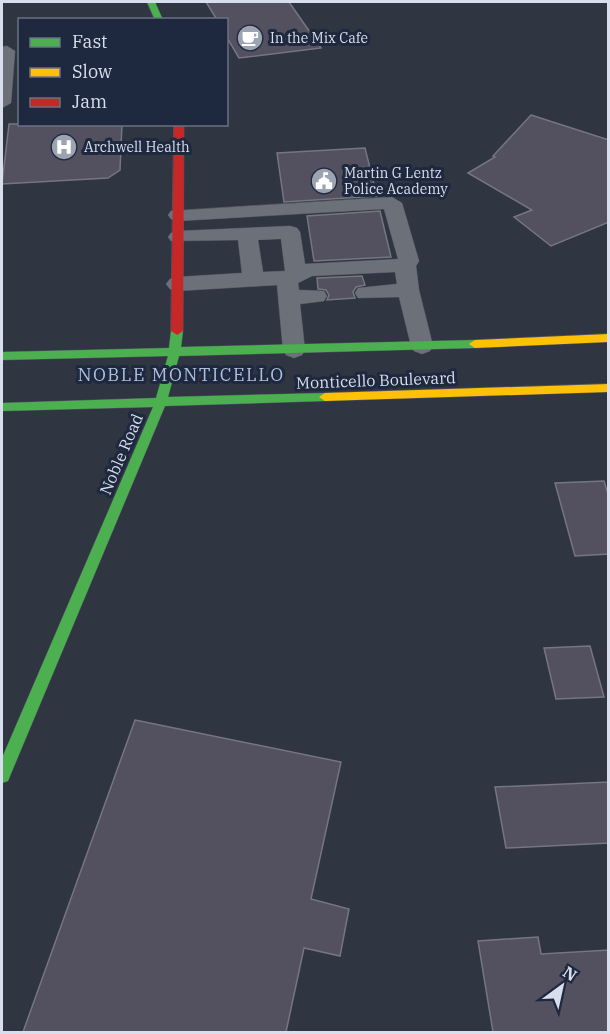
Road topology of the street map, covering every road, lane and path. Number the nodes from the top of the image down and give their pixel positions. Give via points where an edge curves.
1 (151, 2) edge
2 (158, 18) edge
3 (7, 51) dead end
4 (2, 103) edge
5 (179, 126) edge
6 (178, 216) junction
7 (247, 233) junction
8 (178, 237) junction
9 (405, 265) junction
10 (253, 279) junction
11 (177, 284) junction
12 (291, 284) junction
13 (408, 290) junction
14 (366, 293) dead end
15 (316, 296) dead end
16 (609, 338) edge
17 (422, 346) junction
18 (294, 350) junction
19 (175, 352) junction
20 (2, 356) edge
21 (404, 376) dead end
22 (609, 388) edge
23 (408, 395) junction
24 (161, 402) junction
25 (2, 407) edge
26 (2, 776) edge

1 - 2 main road
3 - 4 lane
5 - 6 main road, Noble Road
6 - 8 main road, Noble Road
6 - 9 lane via 392,203 409,261
7 - 8 lane
7 - 10 lane
7 - 12 lane via 290,232
8 - 11 main road, Noble Road
9 - 12 lane via 308,270
9 - 13 lane
10 - 11 lane
10 - 12 lane
11 - 19 main road, Noble Road
12 - 15 lane
12 - 18 lane
13 - 14 lane
13 - 17 lane
16 - 17 main road, Monticello Boulevard
17 - 18 main road, Monticello Boulevard via 399,352
18 - 19 main road, Monticello Boulevard
19 - 20 main road, Monticello Boulevard
19 - 24 main road, Noble Road
21 - 23 main road
22 - 23 main road, Monticello Boulevard
23 - 24 main road, Monticello Boulevard
24 - 25 main road, Monticello Boulevard
24 - 26 main road, Noble Road

